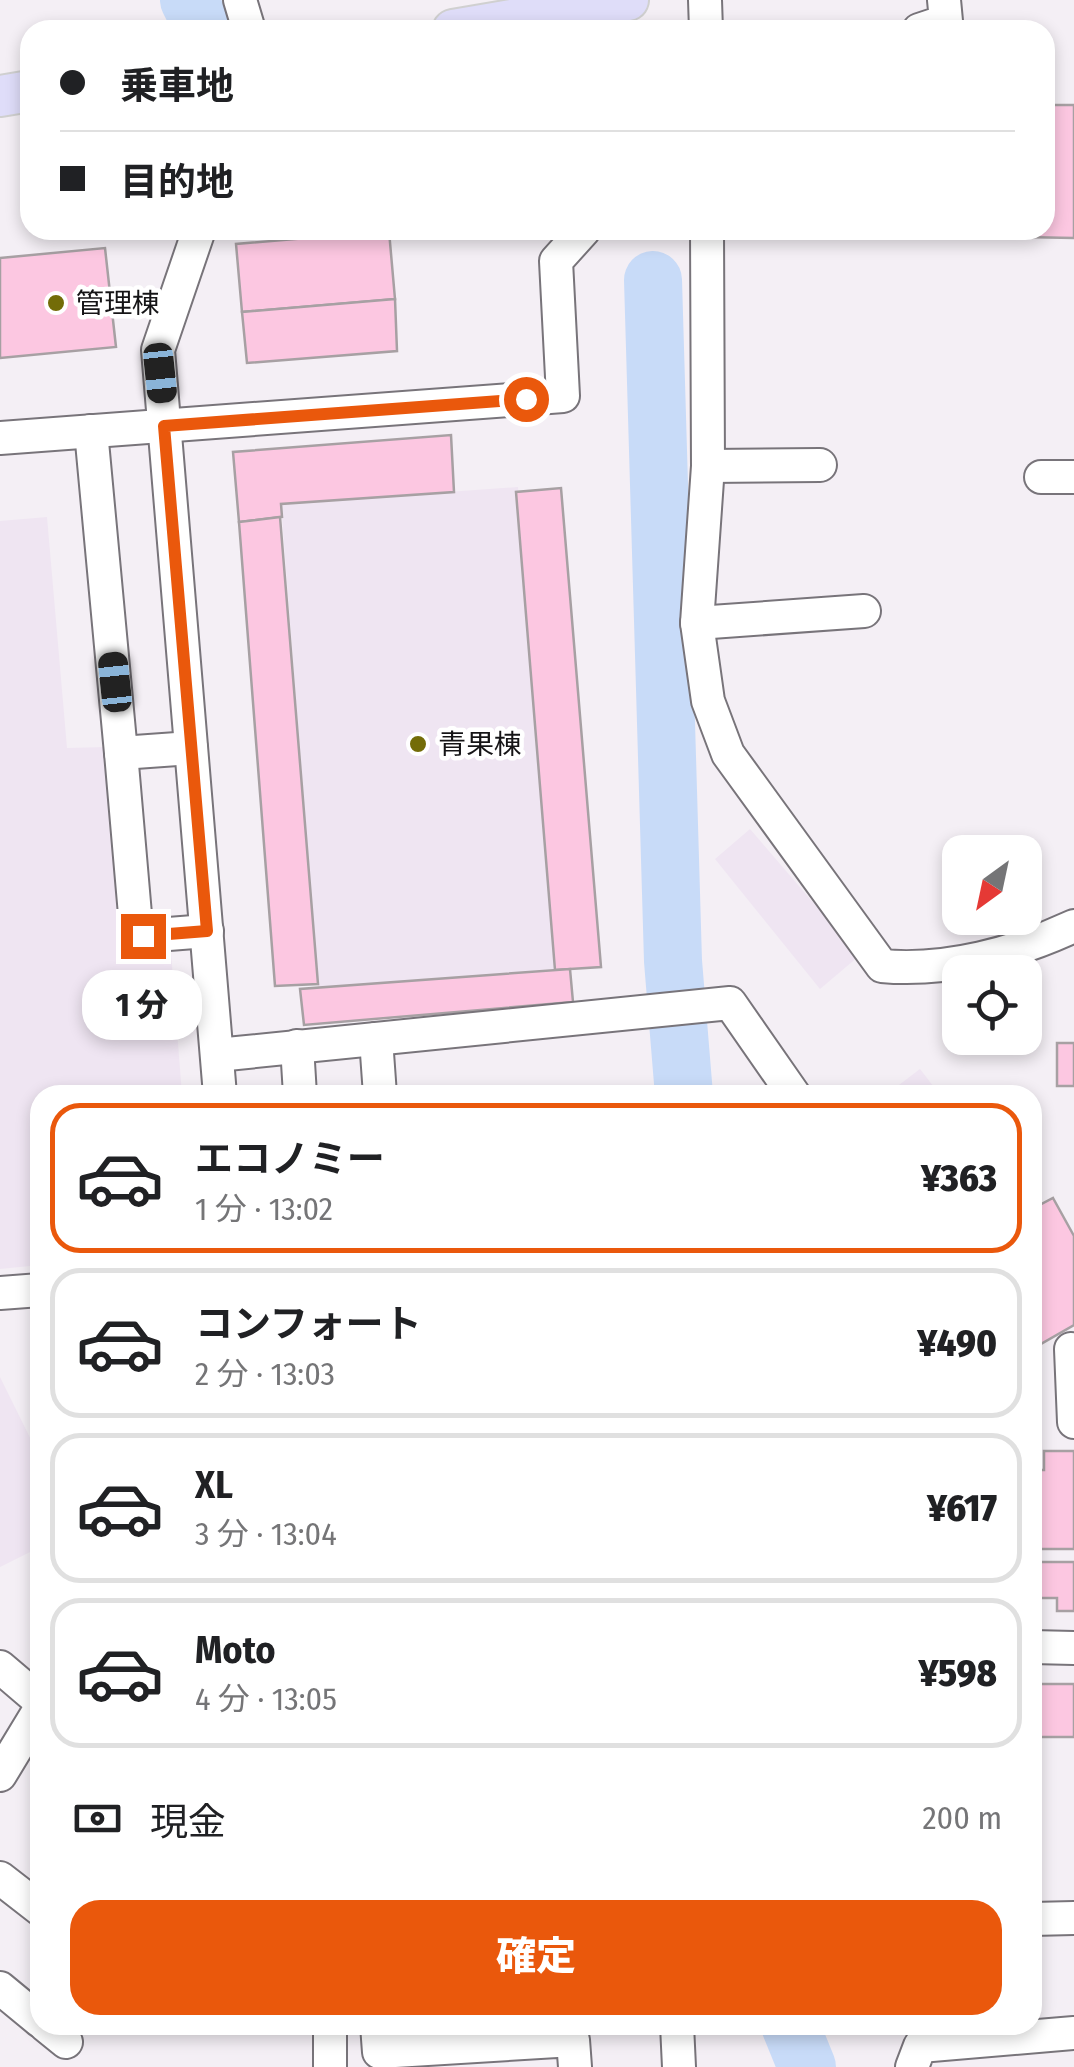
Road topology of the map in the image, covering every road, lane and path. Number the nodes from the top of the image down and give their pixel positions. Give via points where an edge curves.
1 (628, 0) edge
2 (620, 1) edge
3 (515, 18) edge
4 (196, 240) edge
5 (575, 240) edge
6 (707, 240) edge
7 (164, 426) junction
8 (91, 431) junction
9 (0, 438) edge
10 (820, 465) dead end
11 (708, 466) junction
12 (864, 612) dead end
13 (697, 623) junction
14 (191, 748) junction
15 (121, 753) junction
16 (1074, 926) edge
17 (207, 931) junction
18 (376, 1040) junction
19 (297, 1046) junction
20 (217, 1056) junction
21 (219, 1085) edge
22 (299, 1085) edge
23 (379, 1085) edge
24 (787, 1085) edge
25 (30, 1291) edge
26 (0, 1294) edge
27 (1071, 1350) dead end
28 (1074, 1422) edge
29 (1042, 1648) edge
30 (1074, 1648) edge
31 (0, 1668) edge
32 (30, 1693) edge
33 (30, 1726) edge
34 (0, 1775) edge
35 (0, 1878) edge
36 (30, 1901) edge
37 (1074, 1918) edge
38 (1042, 1919) edge
39 (0, 1988) edge
40 (30, 2013) edge
41 (1074, 2033) edge
42 (330, 2035) edge
43 (378, 2035) edge
44 (677, 2035) edge
45 (573, 2044) edge
46 (330, 2067) edge
47 (679, 2067) edge
48 (912, 2067) edge

1 - 2 main road
2 - 3 main road
4 - 7 street via 158,350
5 - 7 street via 556,261 563,396
6 - 11 street
7 - 8 street
7 - 14 street
8 - 9 street
8 - 15 street
10 - 11 street
11 - 13 street
12 - 13 street
13 - 16 street via 708,701 728,754 882,966 918,970 1034,945
14 - 15 street
14 - 17 street
15 - 17 street via 136,926 143,936
17 - 20 street
18 - 19 street
18 - 23 street
18 - 24 street via 730,1003
19 - 20 street
19 - 22 street
20 - 21 street
25 - 26 street
27 - 28 street
29 - 30 street
31 - 32 street
33 - 34 street
35 - 36 street
37 - 38 street
39 - 40 street
41 - 48 street via 920,2046
42 - 46 street
43 - 45 street via 379,2052
44 - 47 street

